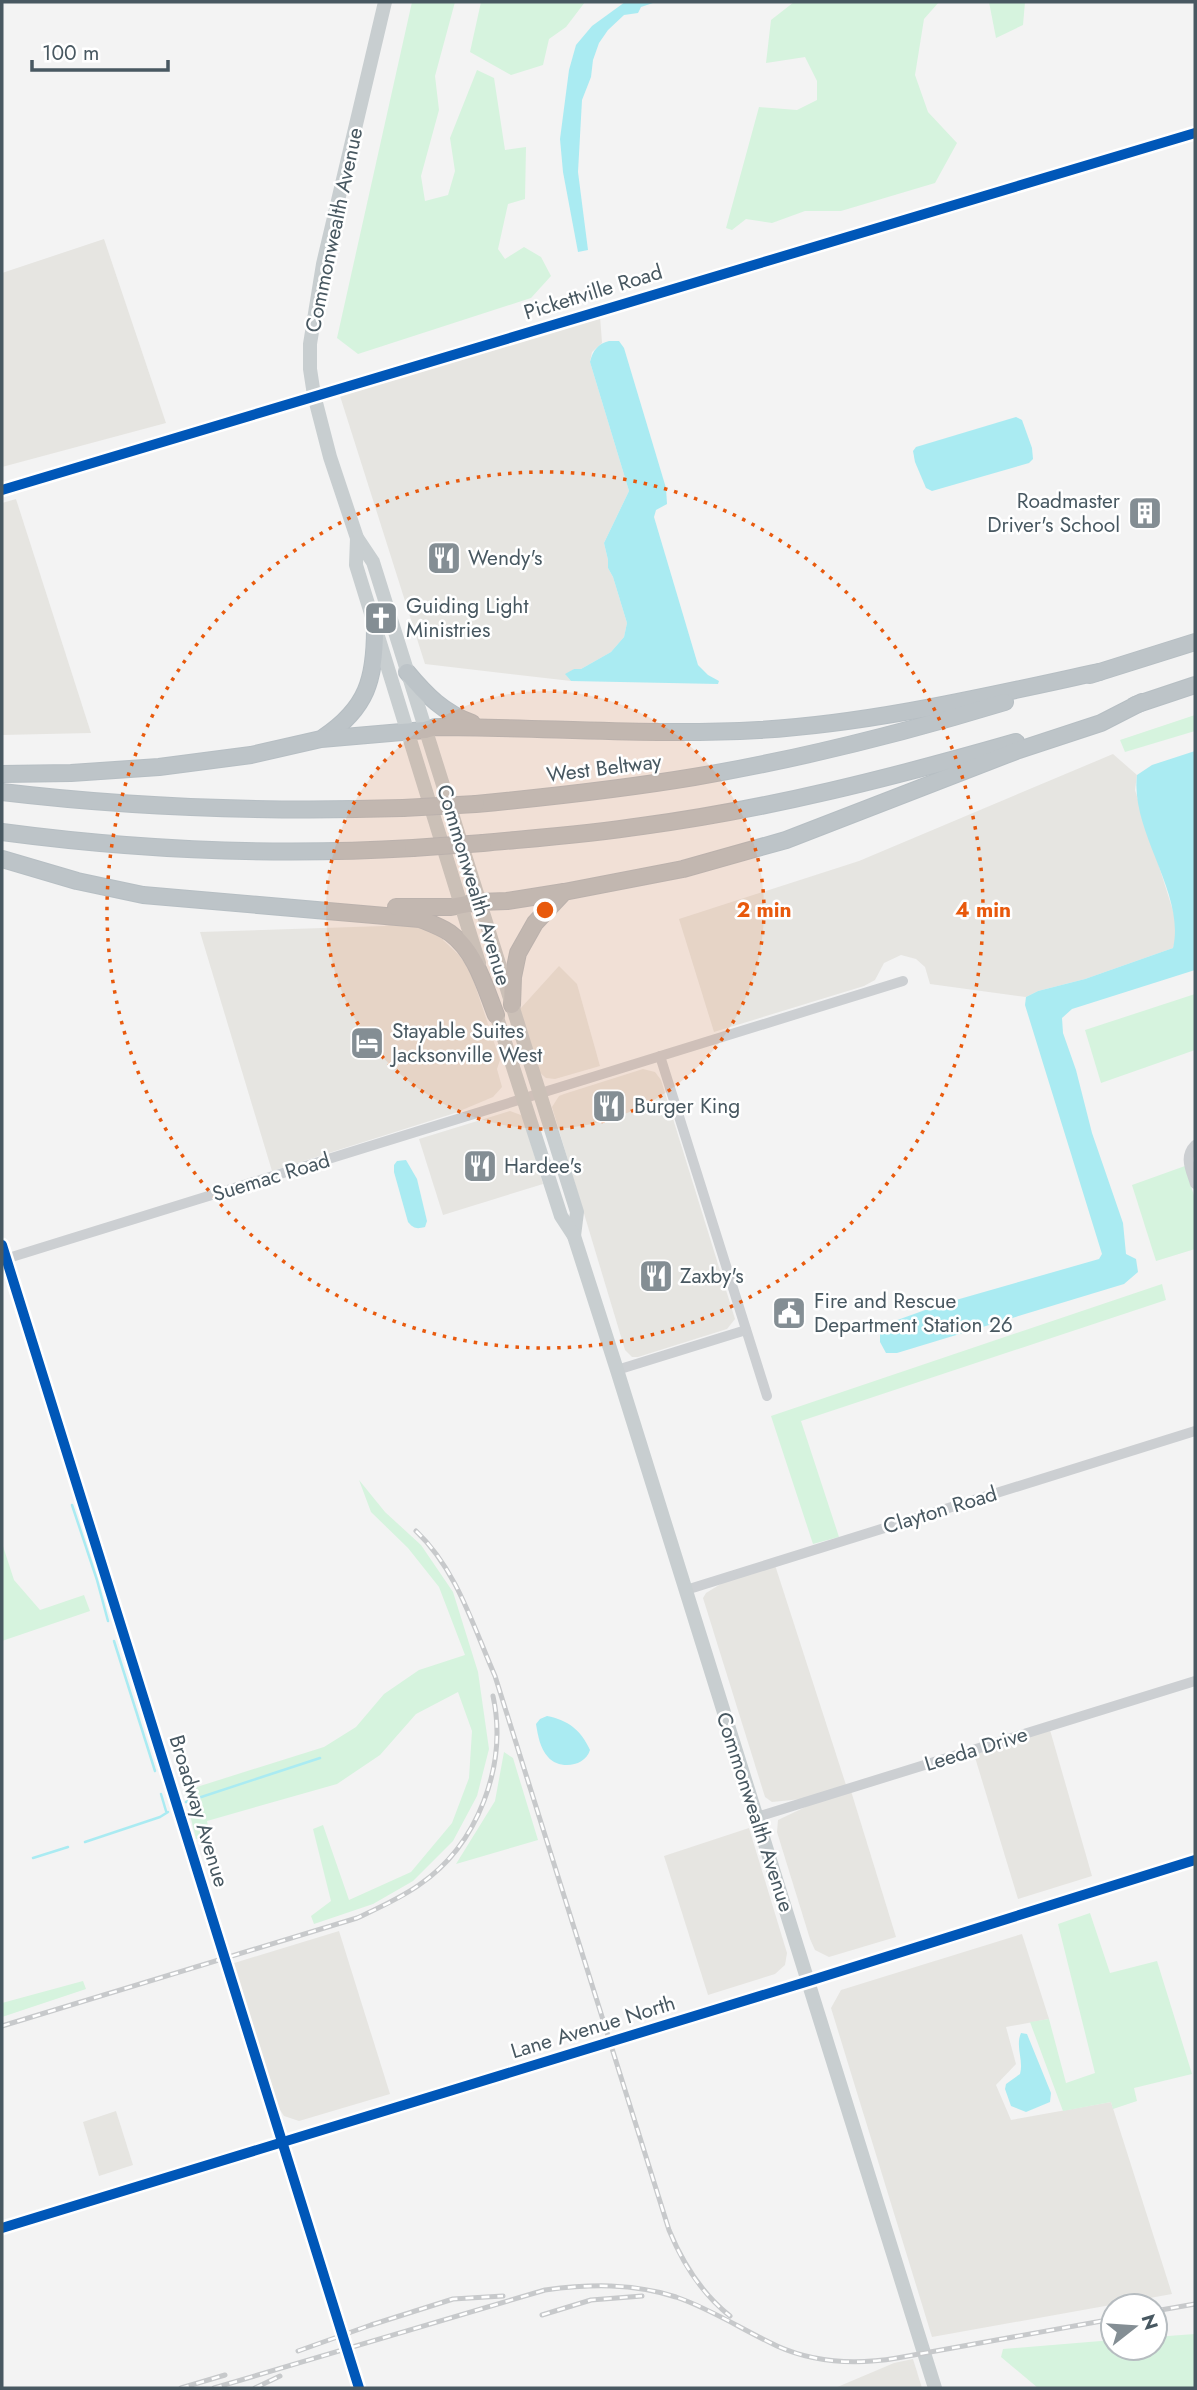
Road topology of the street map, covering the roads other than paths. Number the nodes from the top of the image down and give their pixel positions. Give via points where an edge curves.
1 (385, 2) edge
2 (1195, 134) edge
3 (314, 396) junction
4 (2, 489) edge
5 (357, 538) junction
6 (375, 629) junction
7 (1195, 642) edge
8 (407, 672) junction
9 (1099, 672) junction
10 (1195, 685) edge
11 (1142, 702) junction
12 (484, 728) junction
13 (425, 730) junction
14 (407, 732) junction
15 (321, 739) junction
16 (2, 774) edge
17 (2, 792) edge
18 (2, 832) edge
19 (2, 859) edge
20 (564, 892) junction
21 (479, 902) junction
22 (461, 905) junction
23 (271, 906) junction
24 (903, 981) dead end
25 (512, 1005) junction
26 (496, 1015) junction
27 (660, 1056) junction
28 (540, 1093) junction
29 (523, 1098) junction
30 (1193, 1147) edge
31 (1195, 1184) edge
32 (573, 1236) junction
33 (2, 1245) edge
34 (4, 1259) edge
35 (746, 1330) junction
36 (617, 1370) junction
37 (767, 1396) dead end
38 (1195, 1431) edge
39 (686, 1590) junction
40 (1195, 1681) edge
41 (757, 1817) junction
42 (1195, 1860) edge
43 (808, 1981) junction
44 (281, 2141) junction
45 (2, 2228) edge
46 (359, 2388) edge
47 (935, 2388) edge

1 - 3 main road, Commonwealth Avenue via 314,310 310,344
2 - 3 street, Pickettville Road
3 - 4 street, Pickettville Road
3 - 5 main road, Commonwealth Avenue
5 - 6 main road, Commonwealth Avenue via 356,565
5 - 8 main road, Commonwealth Avenue via 373,562
6 - 14 main road, Commonwealth Avenue
6 - 15 highway via 373,673 360,704 343,724
7 - 9 highway, West Beltway
8 - 12 highway via 453,716
8 - 13 main road, Commonwealth Avenue
9 - 12 highway via 896,715 761,730
9 - 17 highway, West Beltway, bridge via 918,728 788,759 645,785 476,804 292,811 82,802
10 - 11 highway
11 - 18 highway, bridge via 895,775 645,826 413,848 233,850
11 - 20 highway via 1101,723 786,840 683,869
12 - 13 highway
13 - 14 highway
13 - 21 main road, Commonwealth Avenue
14 - 15 highway
14 - 22 main road, Commonwealth Avenue
15 - 16 highway via 170,766
19 - 23 highway via 143,895
20 - 21 highway
20 - 25 highway via 536,923 518,953
21 - 22 highway
21 - 25 main road, Commonwealth Avenue
22 - 23 highway
22 - 26 main road, Commonwealth Avenue
23 - 26 highway via 420,919 448,932 473,959
24 - 27 street, Suemac Road
25 - 28 main road, Commonwealth Avenue
26 - 29 main road, Commonwealth Avenue
27 - 28 street, Suemac Road
27 - 35 street
28 - 29 street, Suemac Road
28 - 32 main road, Commonwealth Avenue via 578,1212
29 - 32 main road, Commonwealth Avenue via 561,1216
29 - 34 street, Suemac Road
30 - 31 street via 1188,1161
32 - 36 main road, Commonwealth Avenue
33 - 34 street, Broadway Avenue
34 - 44 street, Broadway Avenue
35 - 36 street
35 - 37 street
36 - 39 main road, Commonwealth Avenue
38 - 39 street, Clayton Road
39 - 41 main road, Commonwealth Avenue
40 - 41 street, Leeda Drive
41 - 43 main road, Commonwealth Avenue
42 - 43 main road, Lane Avenue North
43 - 44 main road, Lane Avenue North
43 - 47 main road, Commonwealth Avenue
44 - 45 main road, Lane Avenue North
44 - 46 street, Broadway Avenue

